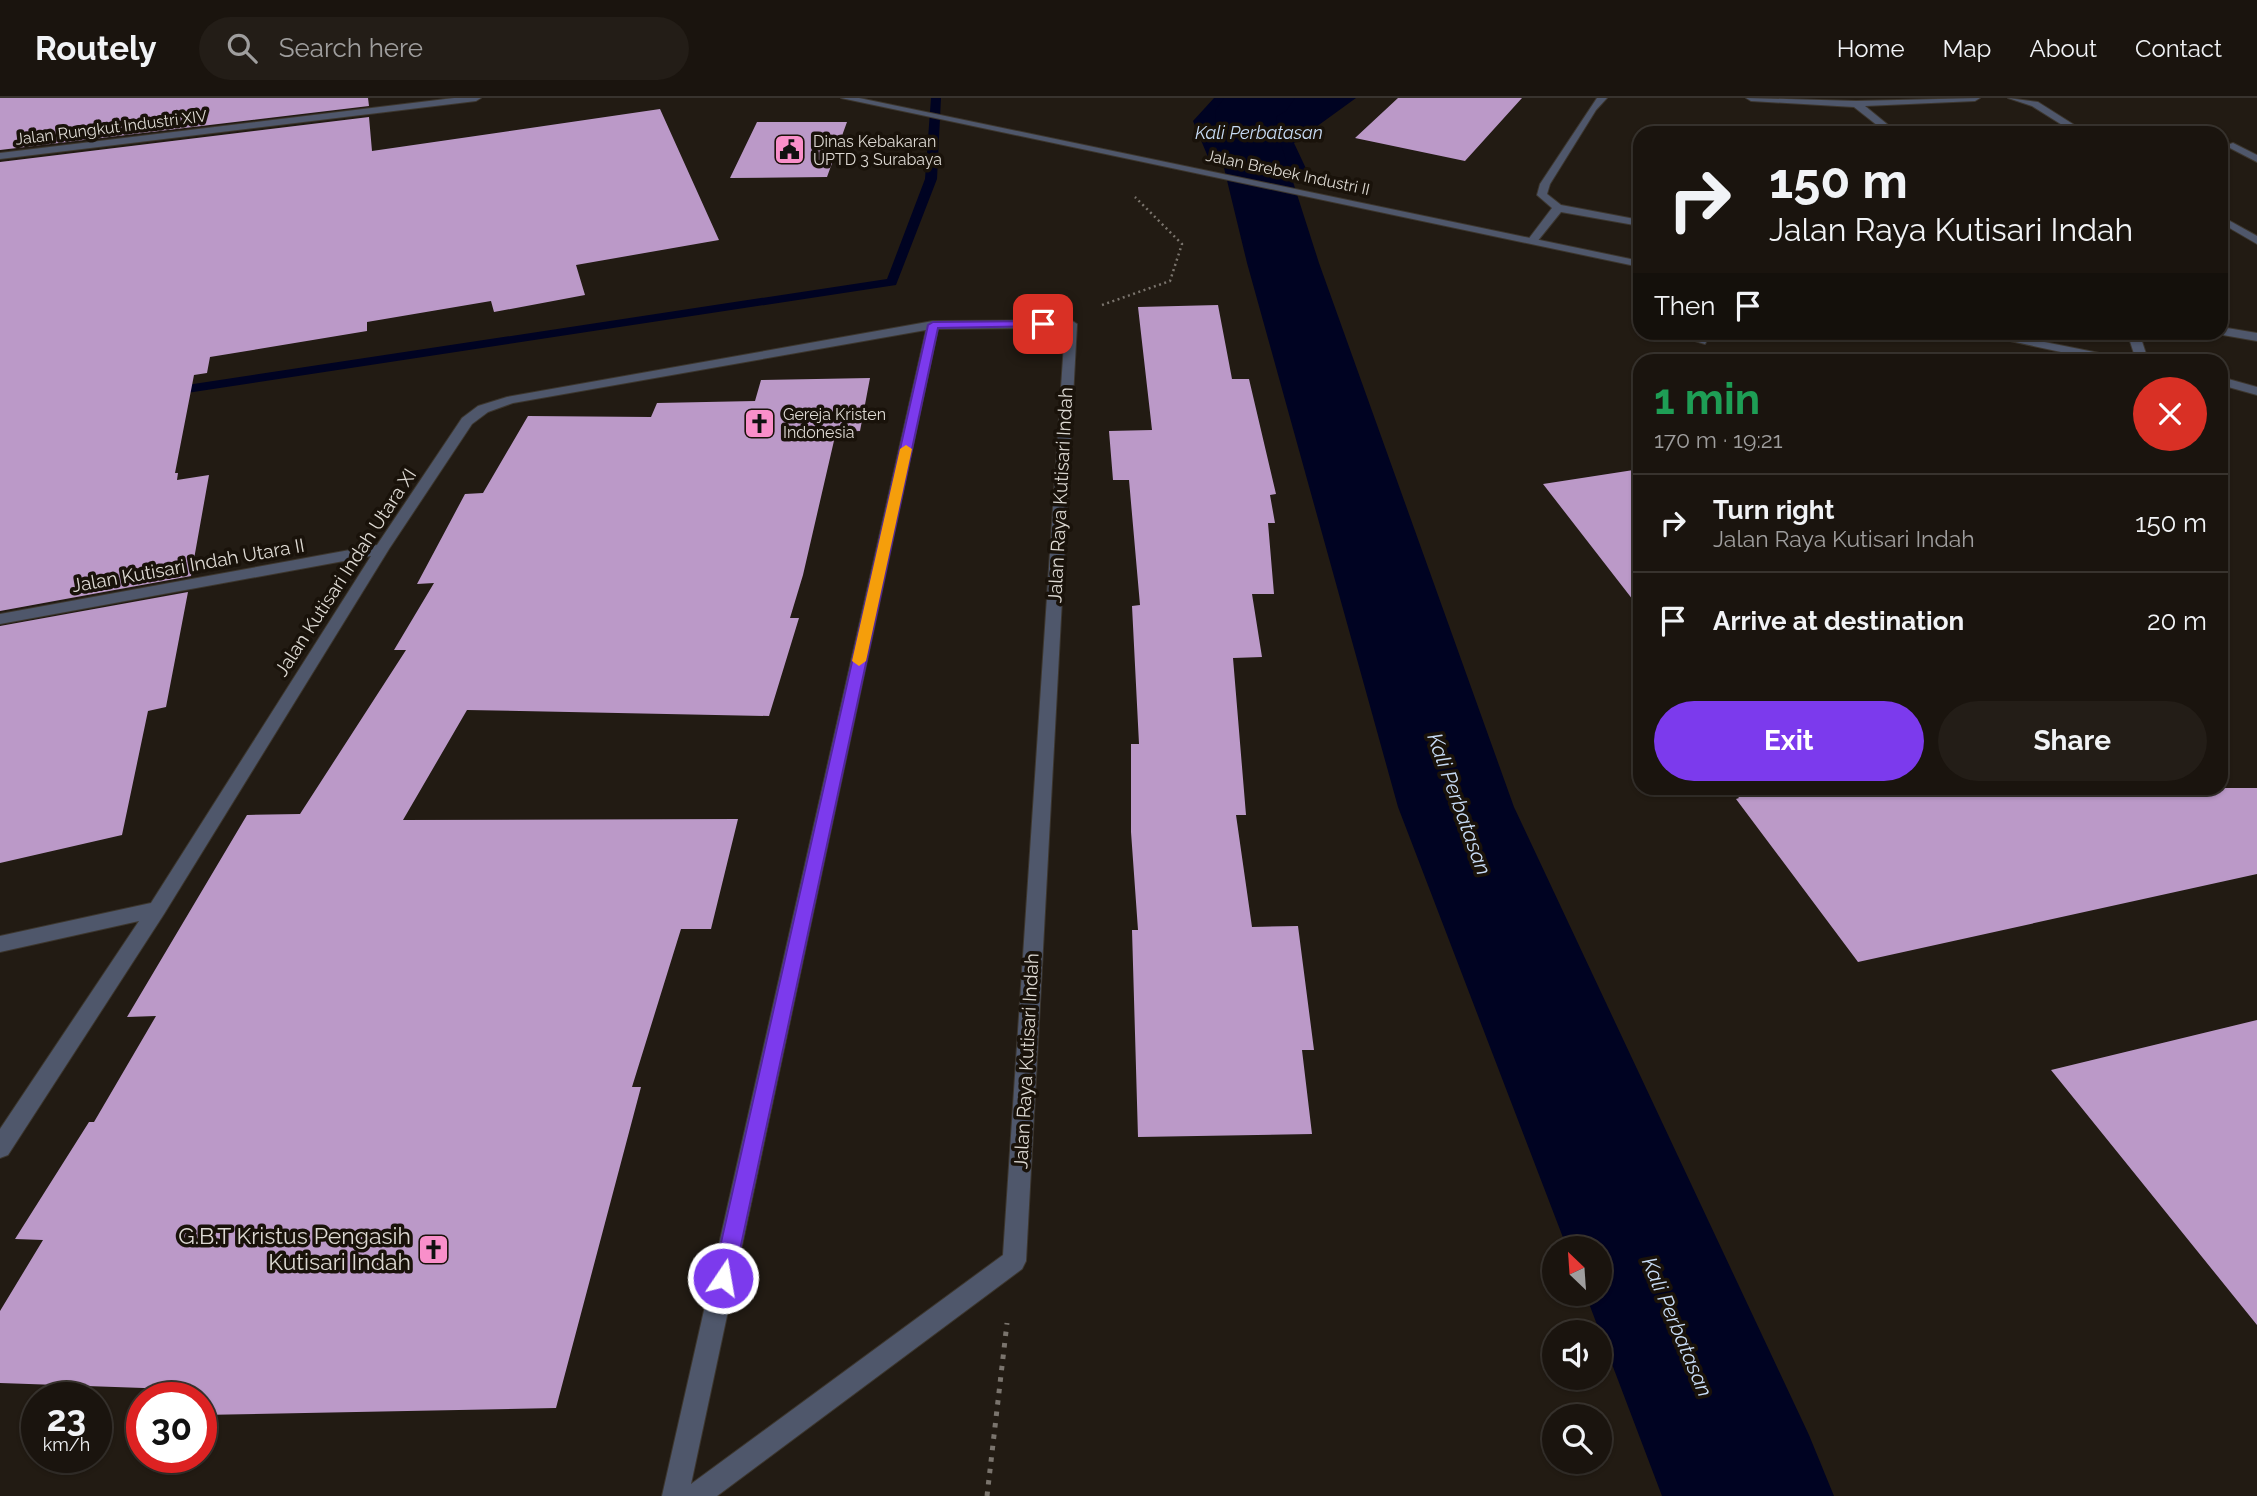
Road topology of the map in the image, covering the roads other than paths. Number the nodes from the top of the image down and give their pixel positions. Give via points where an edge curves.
1 (476, 98) edge
2 (846, 98) edge
3 (1602, 98) edge
4 (1751, 98) edge
5 (1975, 98) edge
6 (2013, 98) edge
7 (1856, 104) junction
8 (1885, 126) edge
9 (2071, 126) edge
10 (2233, 146) dead end
11 (0, 156) edge
12 (2257, 159) edge
13 (1558, 208) junction
14 (1633, 222) edge
15 (2228, 223) edge
16 (1532, 241) junction
17 (2257, 241) edge
18 (1633, 263) edge
19 (933, 325) junction
20 (2228, 332) edge
21 (2257, 337) edge
22 (2015, 340) edge
23 (2084, 354) edge
24 (2228, 383) edge
25 (2257, 391) edge
26 (382, 549) junction
27 (0, 619) edge
28 (157, 909) junction
29 (0, 944) edge
30 (0, 1148) edge
31 (675, 1496) edge
32 (696, 1496) edge

1 - 11 street, Jalan Rungkut Industri XIV
2 - 16 street, Jalan Brebek Industri II
3 - 13 street via 1545,184 1542,195
4 - 7 street
5 - 7 street
6 - 9 street via 2035,104
7 - 8 street
10 - 12 street
13 - 14 street
13 - 16 street
15 - 17 street
16 - 18 street, Jalan Brebek Industri II
19 - 26 street, Jalan Kutisari Indah Utara XI via 511,400 484,409 467,421
19 - 31 street
19 - 32 street, Jalan Raya Kutisari Indah via 1071,324 1014,1261
20 - 21 street
22 - 23 street
24 - 25 street
26 - 27 street, Jalan Kutisari Indah Utara II
26 - 28 street, Jalan Kutisari Indah Utara XI
28 - 29 street
28 - 30 street, Jalan Kutisari Indah Utara XI

